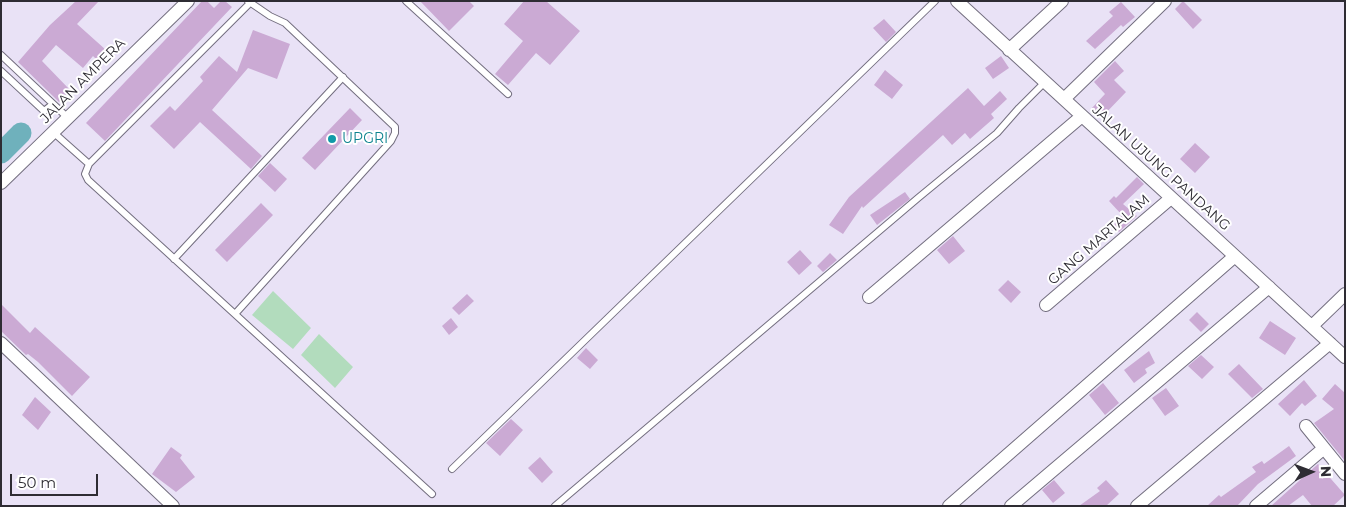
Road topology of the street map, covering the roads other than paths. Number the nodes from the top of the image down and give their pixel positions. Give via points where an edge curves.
1 (188, 1) edge
2 (406, 1) edge
3 (935, 1) edge
4 (957, 1) edge
5 (1062, 1) edge
6 (1165, 1) edge
7 (249, 2) edge
8 (1009, 50) junction
9 (1, 55) edge
10 (1, 71) edge
11 (343, 77) junction
12 (1045, 82) junction
13 (508, 94) dead end
14 (1064, 99) junction
15 (53, 104) junction
16 (1082, 116) junction
17 (67, 117) junction
18 (53, 132) junction
19 (89, 164) junction
20 (1, 182) edge
21 (1171, 198) junction
22 (1235, 256) junction
23 (174, 258) junction
24 (1269, 287) junction
25 (1345, 294) edge
26 (869, 297) dead end
27 (1046, 306) dead end
28 (235, 314) junction
29 (1312, 326) junction
30 (1, 343) edge
31 (1330, 343) junction
32 (1345, 357) edge
33 (1306, 426) dead end
34 (1323, 449) junction
35 (452, 468) dead end
36 (1345, 474) edge
37 (432, 494) dead end
38 (173, 506) edge
39 (555, 506) edge
40 (949, 506) edge
41 (1011, 506) edge
42 (1137, 506) edge
43 (1256, 506) edge

1 - 17 street, JALAN AMPERA
2 - 13 lane
3 - 35 lane
4 - 8 street, JALAN UJUNG PANDANG
5 - 8 street
6 - 14 street
7 - 11 lane via 285,23
7 - 19 lane
8 - 12 street, JALAN UJUNG PANDANG
9 - 15 lane
10 - 15 lane via 44,111
11 - 23 lane
11 - 28 lane via 395,127 396,133
12 - 14 street, JALAN UJUNG PANDANG
12 - 39 lane via 998,133
14 - 16 street, JALAN UJUNG PANDANG
15 - 17 lane
16 - 21 street, JALAN UJUNG PANDANG
16 - 26 street
17 - 18 street, JALAN AMPERA
18 - 19 lane
18 - 20 street, JALAN AMPERA
19 - 23 lane via 85,174 88,180
21 - 22 street, JALAN UJUNG PANDANG
21 - 27 street, GANG MARTALAM
22 - 24 street, JALAN UJUNG PANDANG
22 - 40 street
23 - 28 lane
24 - 29 street, JALAN UJUNG PANDANG
24 - 41 street
25 - 29 street
28 - 37 lane
29 - 31 street, JALAN UJUNG PANDANG
30 - 38 street
31 - 32 street, JALAN UJUNG PANDANG
31 - 42 street
33 - 34 street
34 - 36 street
34 - 43 street

